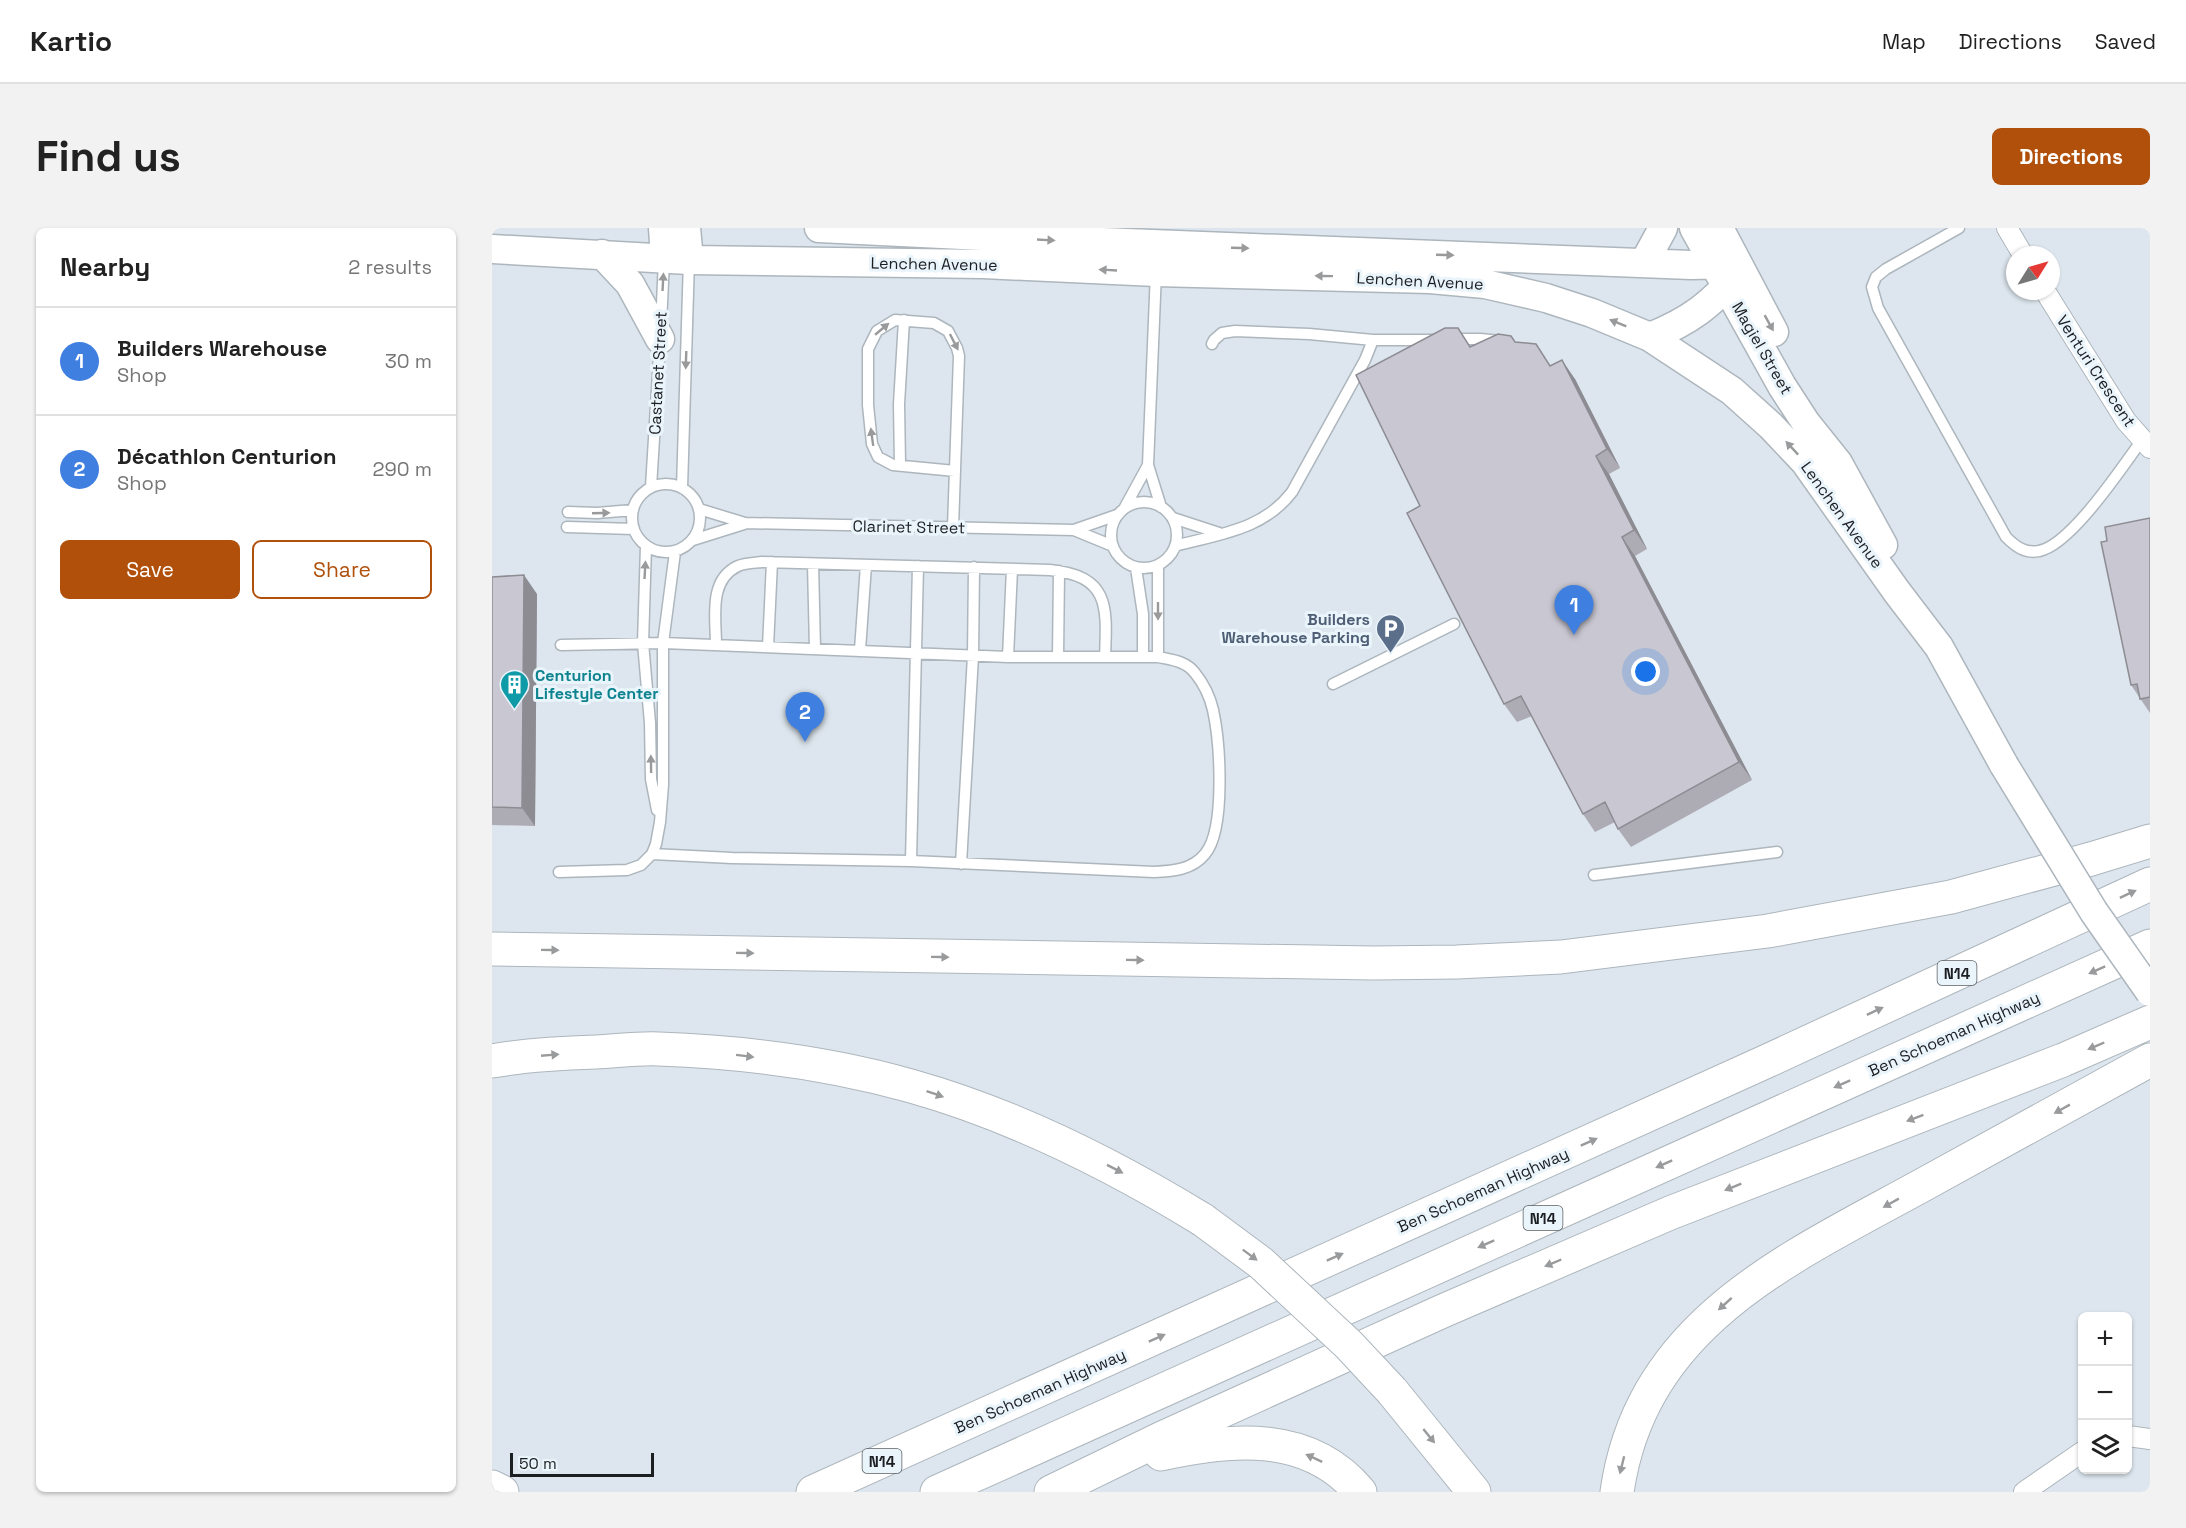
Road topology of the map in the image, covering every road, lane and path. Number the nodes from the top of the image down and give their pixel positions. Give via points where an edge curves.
1 (663, 228) edge
2 (686, 228) edge
3 (819, 228) edge
4 (1664, 228) edge
5 (1694, 228) edge
6 (1719, 228) edge
7 (1959, 228) edge
8 (2007, 228) edge
9 (2018, 246) edge
10 (492, 249) edge
11 (602, 254) junction
12 (677, 259) junction
13 (1644, 263) junction
14 (1156, 272) junction
15 (1730, 272) junction
16 (2051, 300) edge
17 (904, 320) junction
18 (1650, 337) junction
19 (660, 339) junction
20 (1373, 340) junction
21 (1212, 344) dead end
22 (1513, 344) edge
23 (2146, 444) edge
24 (900, 465) junction
25 (1148, 465) junction
26 (955, 471) junction
27 (651, 487) junction
28 (682, 488) junction
29 (1161, 507) junction
30 (699, 509) junction
31 (633, 510) junction
32 (1121, 511) junction
33 (568, 512) dead end
34 (1173, 518) junction
35 (745, 524) junction
36 (567, 527) dead end
37 (953, 527) junction
38 (634, 529) junction
39 (1074, 530) junction
40 (1220, 534) junction
41 (693, 540) junction
42 (646, 546) junction
43 (1113, 546) junction
44 (1176, 546) junction
45 (675, 552) junction
46 (772, 562) junction
47 (813, 564) junction
48 (866, 565) junction
49 (918, 566) junction
50 (1158, 566) junction
51 (974, 567) junction
52 (1136, 568) junction
53 (1012, 569) junction
54 (1059, 571) junction
55 (1454, 624) edge
56 (643, 643) junction
57 (663, 643) junction
58 (561, 645) dead end
59 (716, 645) junction
60 (768, 647) junction
61 (1939, 647) junction
62 (815, 649) junction
63 (860, 650) junction
64 (915, 652) junction
65 (973, 656) junction
66 (1008, 657) junction
67 (1058, 657) junction
68 (1105, 657) junction
69 (1143, 657) junction
70 (1158, 657) junction
71 (1333, 684) dead end
72 (660, 822) junction
73 (2150, 841) edge
74 (1777, 852) dead end
75 (652, 854) junction
76 (911, 861) junction
77 (961, 864) junction
78 (559, 872) dead end
79 (1594, 875) dead end
80 (2150, 884) edge
81 (2150, 946) edge
82 (492, 949) edge
83 (2150, 992) edge
84 (2150, 1022) edge
85 (2150, 1060) edge
86 (492, 1061) edge
87 (2132, 1437) edge
88 (2150, 1439) edge
89 (2078, 1455) edge
90 (492, 1487) edge
91 (502, 1492) edge
92 (813, 1492) edge
93 (937, 1492) edge
94 (1051, 1492) edge
95 (1061, 1492) edge
96 (1360, 1492) edge
97 (1474, 1492) edge
98 (1617, 1492) edge
99 (2024, 1492) edge

1 - 12 main road
2 - 12 main road
3 -> 13 main road, Lenchen Avenue
4 - 13 main road
5 - 15 main road, Magiel Street
6 - 15 main road, Magiel Street
7 - 23 lane via 1886,269 1872,287 1884,318 2006,537 2032,552 2047,549
8 - 9 street
10 - 11 main road, Lenchen Avenue
11 - 12 main road, Lenchen Avenue
11 - 19 main road via 630,284
14 -> 12 main road, Lenchen Avenue via 983,264
19 -> 12 lane, Castanet Street
12 -> 28 lane, Castanet Street
13 - 15 main road, Lenchen Avenue
18 -> 14 main road, Lenchen Avenue via 1546,298 1485,284
14 - 25 lane
15 - 18 main road via 1690,319
15 - 61 main road, Magiel Street via 1820,417 1838,464
16 - 23 street, Venturi Crescent via 2126,421
17 - 24 lane
24 -> 17 lane via 878,457 872,444 868,349 885,324
17 -> 26 lane via 942,326 957,348
61 -> 18 main road, Lenchen Avenue via 1805,462 1778,433 1732,391
19 - 27 lane, Castanet Street
20 - 21 lane via 1235,331 1222,333
20 - 22 lane via 1480,339
20 - 40 lane via 1292,492 1254,524
24 - 26 lane
25 - 29 lane
25 - 32 lane
26 - 37 lane
27 - 28 lane via 666,484
27 - 31 lane
28 - 30 lane
29 - 32 lane, Clarinet Street via 1135,503
29 - 34 lane
30 - 35 lane, Clarinet Street
30 - 41 lane via 699,530
33 -> 31 lane
31 - 38 lane
32 - 39 lane, Clarinet Street
32 - 43 lane via 1112,525
34 - 40 lane
34 - 44 lane
35 - 37 lane, Clarinet Street
35 - 41 lane, Clarinet Street
36 - 38 lane
37 - 39 lane, Clarinet Street
38 - 42 lane
39 - 43 lane, Clarinet Street
40 - 44 lane
41 - 45 lane
42 - 45 lane via 663,553
56 -> 42 lane
43 - 52 lane, Clarinet Street via 1126,564
44 - 50 lane
45 - 57 lane
46 - 47 lane
46 - 59 lane via 740,565 719,583
46 - 60 lane
47 - 48 lane
47 - 62 lane
48 - 49 lane
48 - 63 lane
49 - 51 lane
49 - 64 lane
50 - 52 lane
50 -> 70 lane
51 - 53 lane
51 - 65 lane
52 - 69 lane via 1143,614
53 - 54 lane
53 - 66 lane
54 - 67 lane
54 - 68 lane via 1083,578 1104,602
55 - 71 lane
56 - 57 lane
56 - 58 lane
72 -> 56 lane via 651,779
57 - 59 lane
57 - 72 lane
59 - 60 lane
60 - 62 lane
61 - 83 main road, Lenchen Avenue, bridge via 2004,765 2094,912
62 - 63 lane
63 - 64 lane
64 - 65 lane
64 - 76 lane
65 - 66 lane
65 - 77 lane
66 - 67 lane
67 - 68 lane
68 - 69 lane
69 - 70 lane
70 - 77 lane via 1180,662 1194,671 1213,709 1219,816 1203,856 1187,868 1154,873
72 - 75 lane
82 -> 73 highway via 1374,963 1561,957 1768,931 1952,897
74 - 79 lane
75 - 76 lane
75 - 78 lane via 641,865 627,870
76 - 77 lane
92 -> 80 highway, Ben Schoeman Highway / N14
81 -> 93 highway, Ben Schoeman Highway / N14
84 -> 94 highway via 1670,1213 1424,1320
85 -> 98 highway via 1807,1248 1730,1299 1666,1366 1648,1396 1630,1434
86 -> 97 highway, bridge via 658,1048 819,1065 911,1086 997,1115 1086,1154 1203,1220 1277,1278 1392,1391
87 - 88 street
89 - 99 street
90 - 91 highway
96 -> 95 highway via 1332,1466 1303,1453 1280,1445 1239,1442 1161,1454

